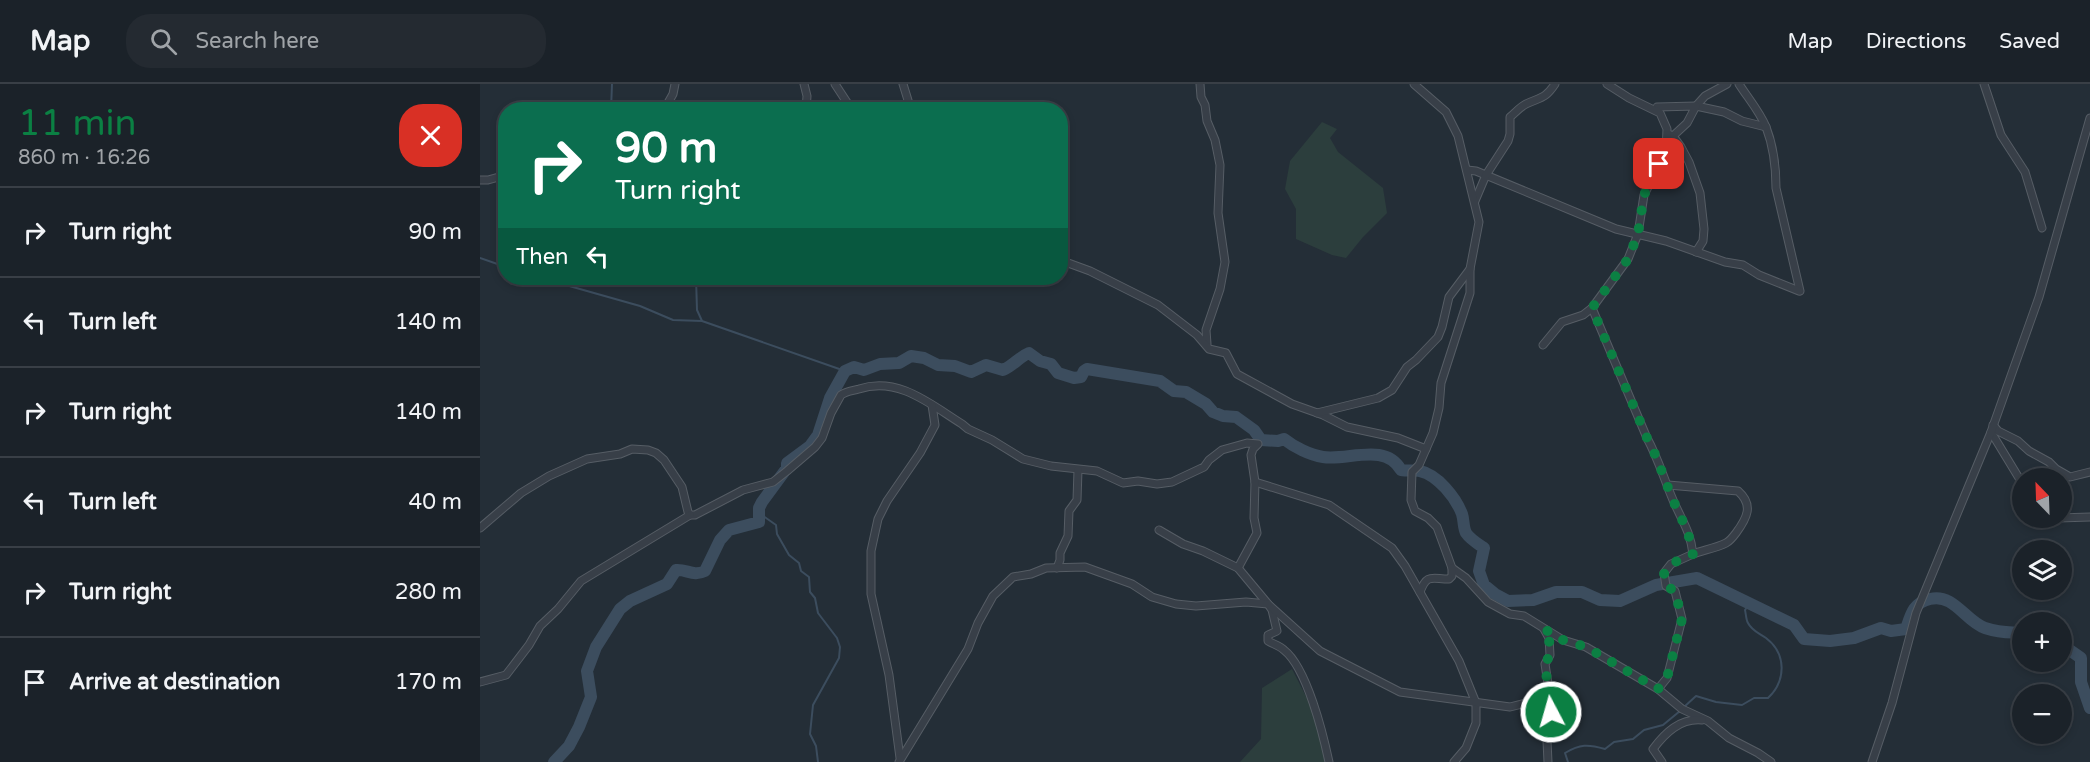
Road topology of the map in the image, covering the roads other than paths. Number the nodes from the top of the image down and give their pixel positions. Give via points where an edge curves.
1 (675, 84) edge
2 (804, 84) edge
3 (835, 84) edge
4 (903, 84) edge
5 (1200, 84) edge
6 (1414, 84) edge
7 (1555, 84) edge
8 (1607, 84) edge
9 (1727, 84) edge
10 (1739, 84) edge
11 (1984, 84) edge
12 (668, 102) edge
13 (807, 102) edge
14 (847, 102) edge
15 (909, 102) edge
16 (1696, 106) junction
17 (1657, 107) dead end
18 (2090, 118) edge
19 (1766, 127) junction
20 (1670, 135) junction
21 (1467, 171) junction
22 (1486, 175) junction
23 (498, 177) edge
24 (480, 180) edge
25 (1475, 202) junction
26 (2042, 228) dead end
27 (1638, 234) junction
28 (1696, 252) junction
29 (1068, 263) edge
30 (1470, 269) junction
31 (1592, 308) junction
32 (1543, 345) dead end
33 (1209, 349) junction
34 (932, 405) junction
35 (1317, 413) junction
36 (1992, 429) junction
37 (1426, 449) junction
38 (2014, 468) edge
39 (1078, 470) junction
40 (2090, 472) edge
41 (1255, 482) junction
42 (1668, 485) junction
43 (690, 515) junction
44 (2090, 517) edge
45 (2072, 518) edge
46 (480, 528) edge
47 (1159, 530) dead end
48 (1693, 554) junction
49 (1057, 568) junction
50 (1238, 568) junction
51 (1452, 568) junction
52 (1420, 592) junction
53 (1268, 604) junction
54 (1544, 629) junction
55 (480, 682) edge
56 (1658, 689) junction
57 (1550, 697) junction
58 (1476, 703) junction
59 (1708, 721) junction
60 (1876, 753) junction
61 (900, 760) edge
62 (1329, 762) edge
63 (1454, 762) edge
64 (1548, 762) edge
65 (1662, 762) edge
66 (1770, 762) edge
67 (1868, 762) edge
68 (1872, 762) edge

1 - 12 street
2 - 13 street
3 - 14 street
4 - 15 street
5 - 33 street via 1220,165 1218,213 1225,262 1206,330
6 - 21 street via 1450,118
7 - 22 street via 1548,94 1523,105 1510,117 1508,141
8 - 20 street via 1657,110
9 - 16 street
10 - 19 street
11 - 26 street via 2001,135 2025,172
16 - 17 street
16 - 19 street
16 - 20 street via 1687,123
18 - 36 street via 2039,297
19 - 28 street via 1801,291 1743,265
20 - 27 street via 1644,195
20 - 28 street via 1689,162 1700,194 1704,229
21 - 22 street
21 - 25 street
22 - 25 street
22 - 27 street via 1616,229
23 - 24 street
25 - 30 street via 1479,222
27 - 28 street
27 - 31 street via 1628,259
29 - 33 street via 1158,306
30 - 35 street via 1449,297 1438,337 1407,367 1392,390 1378,398
30 - 37 street via 1470,293 1441,382 1435,425
31 - 32 street via 1562,322
31 - 42 street
33 - 35 street via 1226,353 1237,374 1247,380
34 - 39 street via 1023,459
34 - 43 street via 890,386 866,385 844,393 815,447 773,482 743,490
34 - 61 street via 935,425 921,453 887,501 878,519 871,551 871,594 889,675
35 - 37 street via 1347,427 1398,438
36 - 38 street
36 - 40 street via 2018,441 2070,477
36 - 60 street via 1916,613
37 - 51 street via 1412,472 1411,500 1415,511 1437,527
39 - 41 street via 1096,471 1123,483 1172,482 1204,467 1222,450 1247,443 1258,444 1251,455
39 - 49 street via 1077,500 1069,511 1068,536
41 - 50 street via 1257,533
41 - 52 street via 1329,505 1374,534 1392,548
42 - 48 street via 1690,535
42 - 48 street via 1738,491 1748,504 1746,518 1728,542
43 - 46 street via 682,487 664,460 648,450 632,450 587,459 549,476 521,493
43 - 55 street via 581,581 540,626 506,675
44 - 45 street
47 - 50 street
48 - 56 street via 1671,564 1664,573 1666,586 1675,591 1682,619 1667,678
49 - 53 street via 1085,567 1176,604
49 - 61 street via 1013,577 993,596 968,649
50 - 53 street
51 - 52 street via 1449,579 1430,578
51 - 54 street via 1467,578 1488,602 1510,614 1524,616
52 - 58 street via 1459,661
53 - 58 street via 1320,651 1400,692
53 - 62 street via 1276,631 1268,635 1268,641 1286,651 1300,672
54 - 56 street via 1586,647
54 - 57 street via 1550,646 1545,664
56 - 59 street via 1682,709
57 - 58 street via 1510,707
57 - 64 street
58 - 63 street via 1476,723 1466,748
59 - 65 street via 1674,726 1653,749
59 - 66 street
60 - 67 street
60 - 68 street

